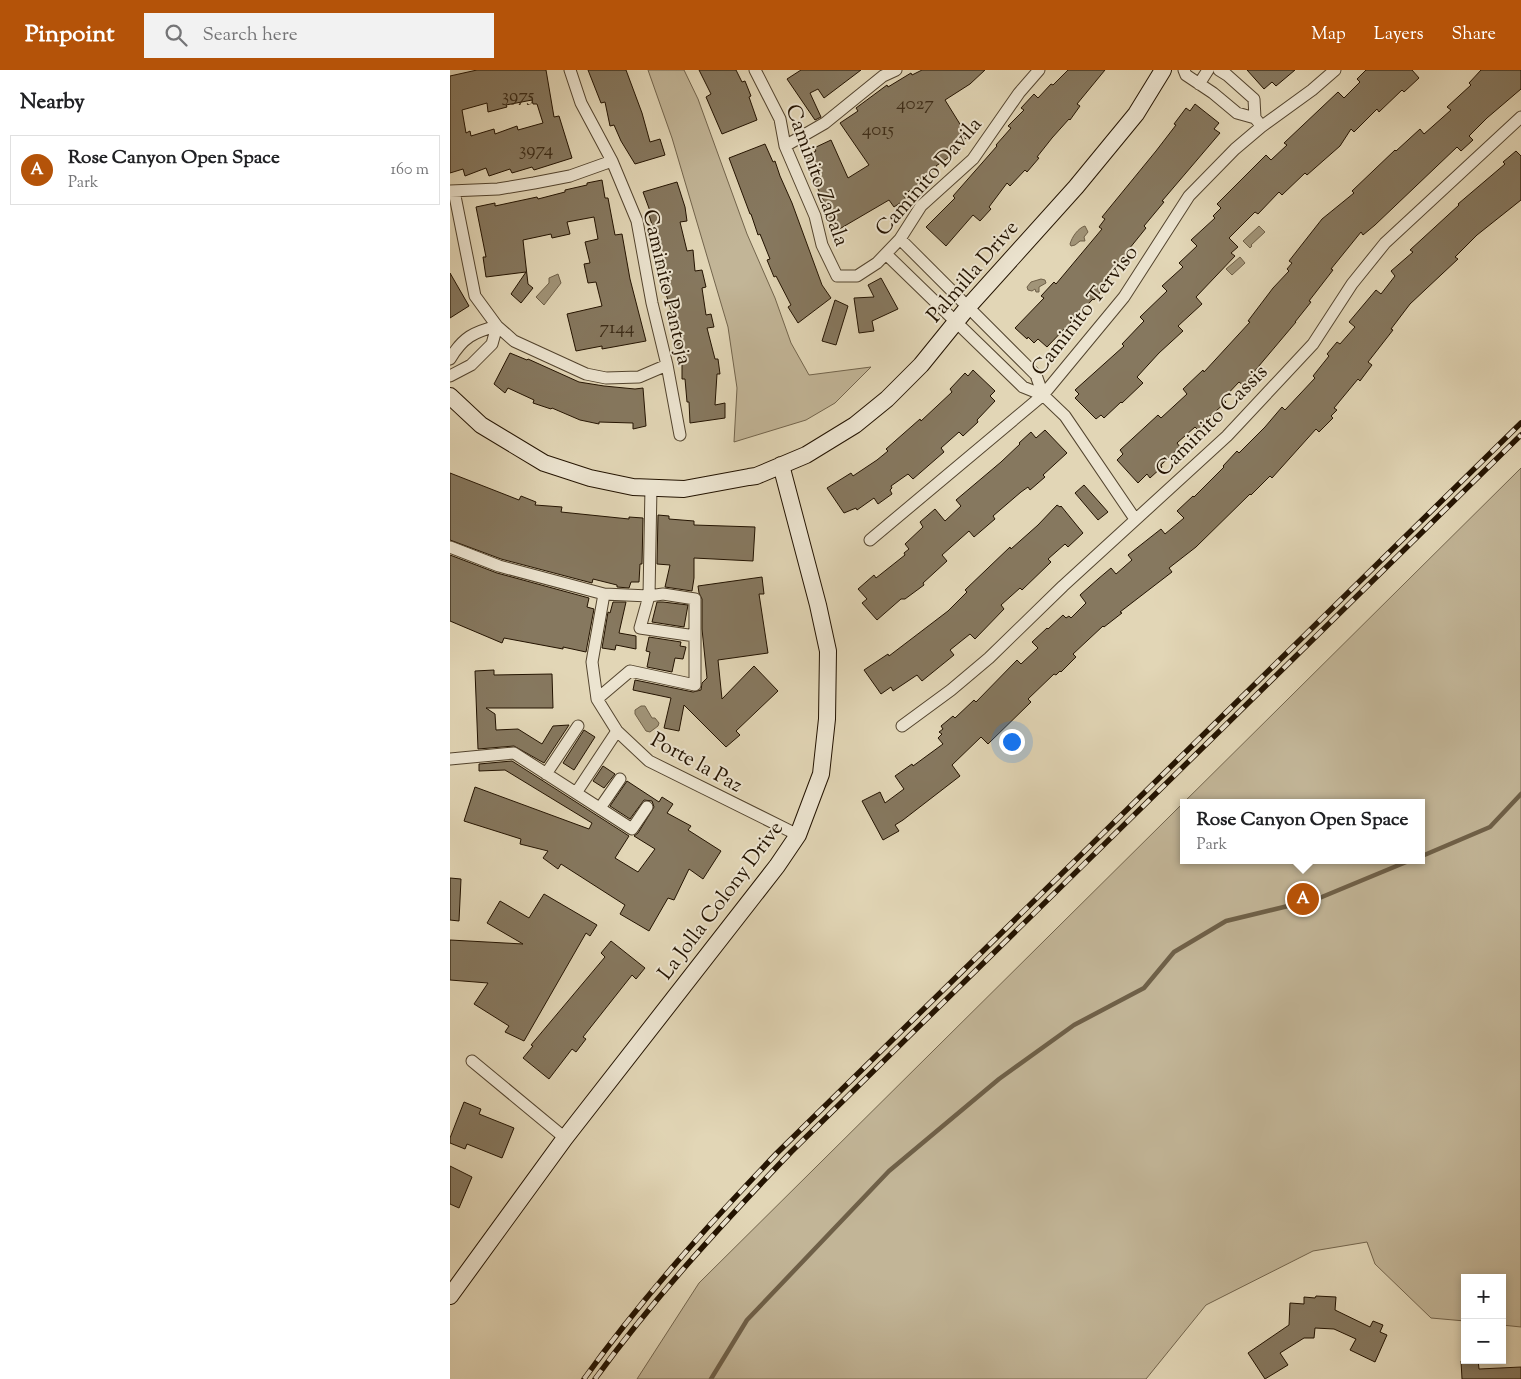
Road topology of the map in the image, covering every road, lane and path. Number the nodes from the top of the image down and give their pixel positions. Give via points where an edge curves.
1 (570, 70) edge
2 (755, 70) edge
3 (896, 70) edge
4 (1039, 70) edge
5 (1163, 70) edge
6 (1184, 70) edge
7 (1208, 70) edge
8 (1219, 70) edge
9 (1334, 70) edge
10 (1199, 84) junction
11 (1521, 117) edge
12 (1258, 123) junction
13 (785, 146) junction
14 (612, 161) junction
15 (452, 191) edge
16 (900, 239) junction
17 (886, 254) junction
18 (856, 276) joint
19 (968, 307) junction
20 (955, 322) junction
21 (498, 326) junction
22 (450, 359) edge
23 (666, 365) junction
24 (450, 376) edge
25 (1043, 395) junction
26 (450, 396) edge
27 (680, 435) dead end
28 (781, 466) junction
29 (651, 488) junction
30 (1135, 519) junction
31 (870, 540) dead end
32 (450, 547) edge
33 (604, 594) junction
34 (649, 596) junction
35 (695, 636) junction
36 (597, 699) junction
37 (578, 726) dead end
38 (902, 726) dead end
39 (617, 731) junction
40 (450, 759) edge
41 (546, 774) junction
42 (620, 780) dead end
43 (576, 793) junction
44 (647, 807) dead end
45 (600, 808) junction
46 (798, 835) junction
47 (472, 1061) dead end
48 (565, 1138) junction
49 (450, 1296) edge

1 - 14 street, Caminito Pantoja via 581,103
2 - 13 street, Caminito Zabala via 780,119
3 - 13 street via 883,76 825,123
4 - 16 street, Caminito Davila via 973,159 921,206
5 - 19 street, Palmilla Drive via 1136,114 1076,187
6 - 10 street
7 - 10 street
8 - 12 street via 1254,99
9 - 12 street, Caminito Terviso via 1312,90
10 - 12 street via 1238,114
11 - 30 street, Caminito Cassis via 1385,244 1352,284 1313,344 1227,436
12 - 25 street, Caminito Terviso via 1189,196 1124,297
13 - 18 street, Caminito Zabala via 837,276
14 - 15 street via 570,176 498,189
14 - 23 street, Caminito Pantoja via 637,221
15 - 21 street via 475,296
16 - 17 street, Caminito Davila
16 - 19 street
17 - 18 street, Caminito Davila
17 - 20 street
19 - 20 street, Palmilla Drive
19 - 25 street via 1036,375
20 - 25 street via 1023,387
20 - 28 street, Palmilla Drive via 887,399 855,425
21 - 22 street via 476,331 456,348
21 - 23 street via 514,341 586,374 606,378 639,377
21 - 24 street via 492,344 471,365
23 - 27 street, Caminito Pantoja
25 - 30 street via 1066,416
25 - 31 street, Caminito Terviso
26 - 29 street, Palmilla Drive via 481,425 544,463 590,478
28 - 29 street, Palmilla Drive via 756,476 684,489
28 - 46 street, La Jolla Colony Drive via 828,651 827,719 821,774
29 - 34 street
30 - 38 street, Caminito Cassis via 989,658
32 - 33 street via 499,566
33 - 34 street
33 - 36 street via 592,662
34 - 35 street via 663,594 695,598
34 - 35 street via 640,628
35 - 36 street via 695,685 630,670
36 - 39 street, Porte la Paz
37 - 41 street
39 - 43 street
39 - 46 street, Porte la Paz via 649,761
40 - 41 street via 514,753
41 - 43 street
42 - 45 street
43 - 45 street
44 - 45 street via 632,829
46 - 48 street, La Jolla Colony Drive
47 - 48 street
48 - 49 street, La Jolla Colony Drive

